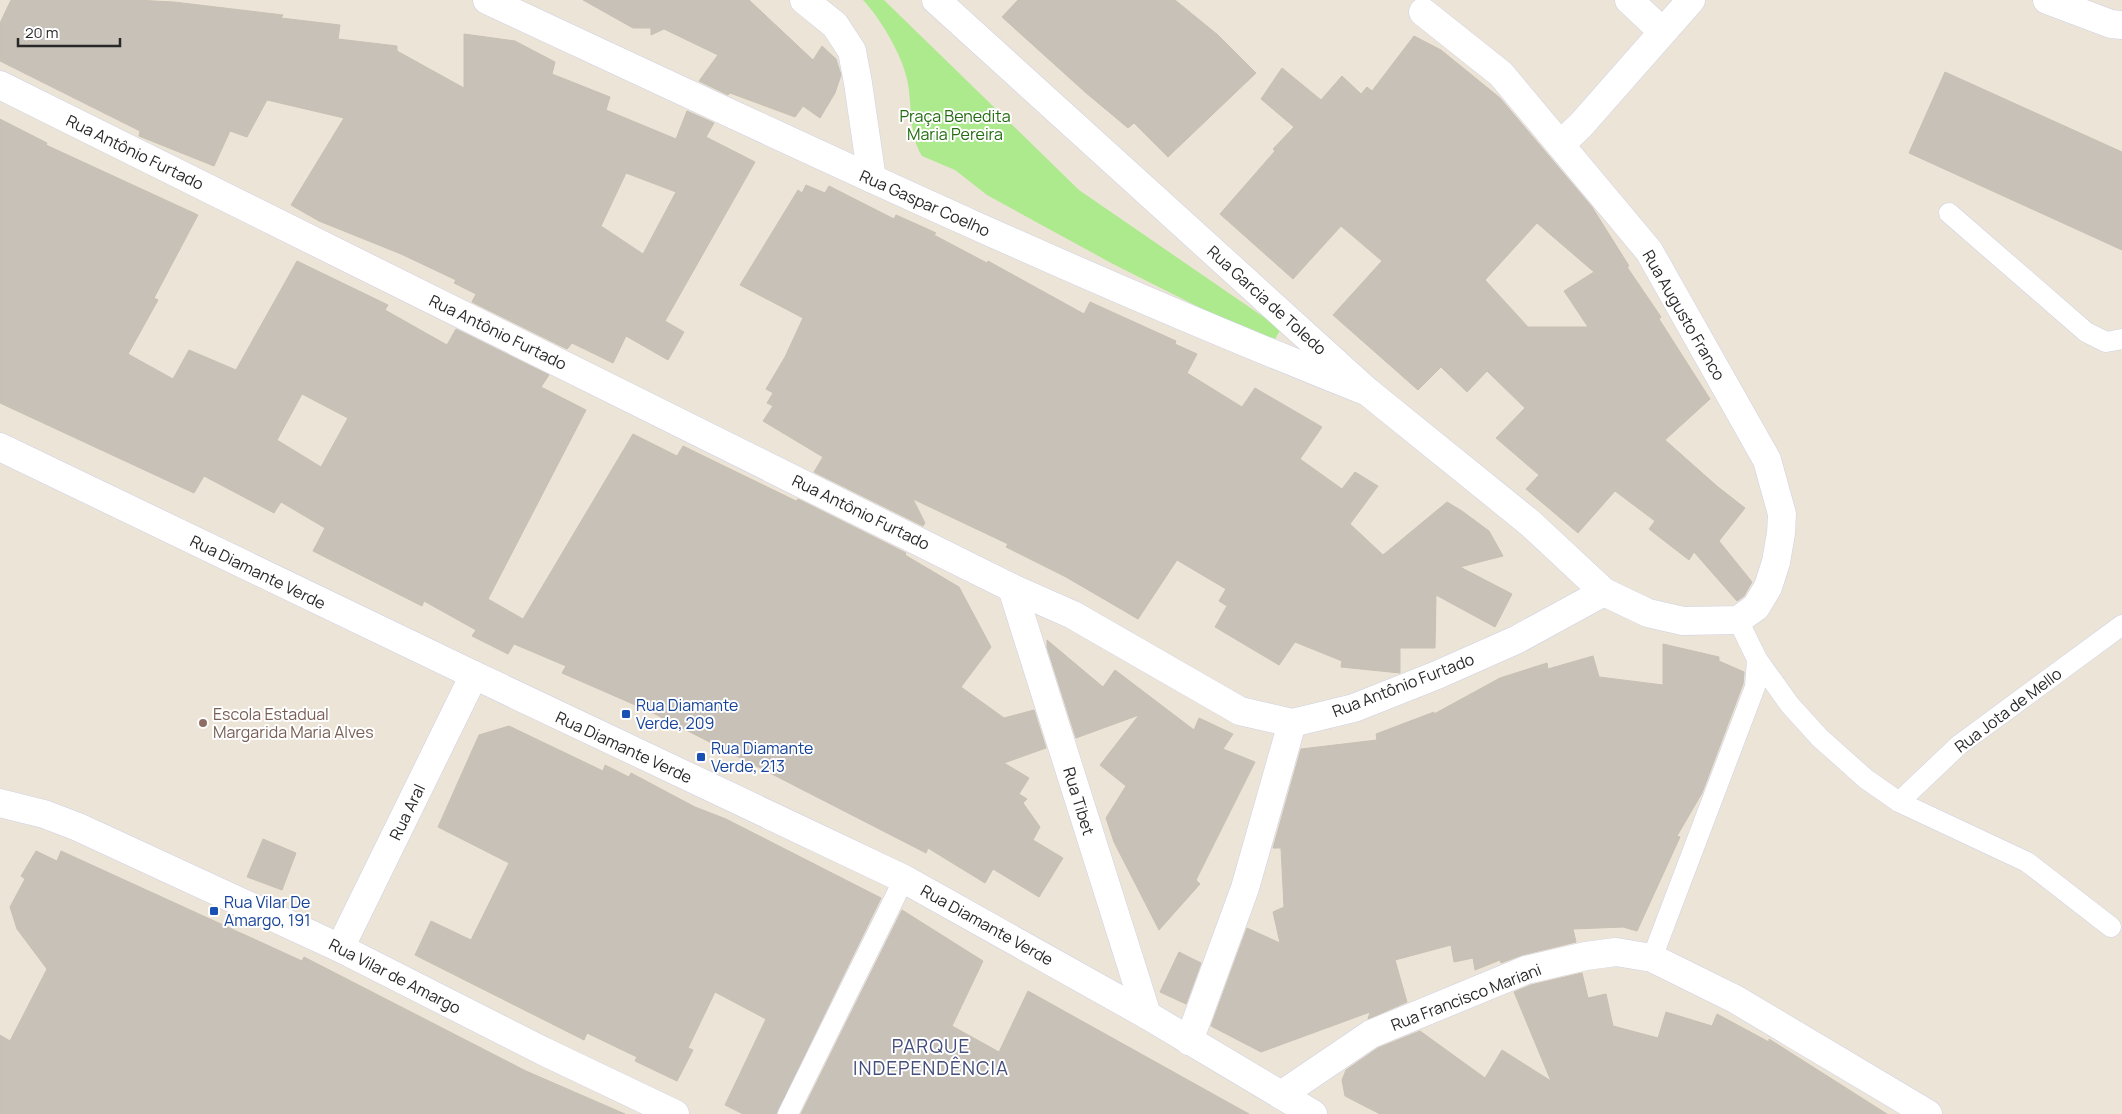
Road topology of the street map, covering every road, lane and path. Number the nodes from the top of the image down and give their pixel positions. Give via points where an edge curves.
1 (487, 0) edge
2 (804, 0) edge
3 (936, 0) edge
4 (1629, 0) edge
5 (1691, 0) edge
6 (2047, 0) edge
7 (1422, 12) dead end
8 (2122, 25) edge
9 (1664, 32) junction
10 (0, 85) edge
11 (1561, 144) junction
12 (872, 179) junction
13 (1949, 213) dead end
14 (2122, 339) edge
15 (1368, 392) junction
16 (0, 447) edge
17 (1012, 588) junction
18 (1604, 592) junction
19 (1738, 620) junction
20 (2122, 624) edge
21 (1757, 659) junction
22 (474, 675) junction
23 (1292, 723) junction
24 (1899, 802) junction
25 (0, 803) edge
26 (904, 879) junction
27 (2111, 927) dead end
28 (340, 948) junction
29 (1652, 958) junction
30 (1147, 1015) junction
31 (1190, 1041) junction
32 (1281, 1095) junction
33 (675, 1114) edge
34 (788, 1114) edge
35 (1313, 1114) edge
36 (1928, 1114) edge

1 - 12 street, Rua Gaspar Coelho
2 - 12 street via 835,25 852,52
3 - 15 street, Rua Garcia de Toledo
4 - 9 street
5 - 9 street
6 - 8 street via 2111,24
7 - 11 street, Rua Augusto Franco via 1501,74
9 - 11 street
10 - 17 street, Rua Antônio Furtado
11 - 19 street, Rua Augusto Franco via 1649,251 1767,460 1782,514 1776,562 1756,607
12 - 15 street, Rua Gaspar Coelho via 1235,340
13 - 14 lane via 2086,332 2106,342
15 - 18 street, Rua Garcia de Toledo via 1530,523
16 - 22 street, Rua Diamante Verde
17 - 23 street, Rua Antônio Furtado via 1073,615 1240,711
17 - 30 street, Rua Tibet
18 - 19 street via 1648,613 1683,621
18 - 23 street, Rua Antônio Furtado via 1516,640 1437,675 1354,708
19 - 21 lane
20 - 24 lane, Rua Jota de Mello via 1959,745
21 - 24 lane via 1790,705 1820,738 1866,779
21 - 29 lane via 1755,687
22 - 26 street, Rua Diamante Verde
22 - 28 street, Rua Aral
23 - 31 street via 1245,888
24 - 27 lane via 2027,862
25 - 28 street, Rua Vilar de Amargo via 78,827
26 - 30 street, Rua Diamante Verde
26 - 34 lane
28 - 33 street, Rua Vilar de Amargo
29 - 32 street, Rua Francisco Mariani via 1616,952 1526,970 1371,1034
29 - 36 street, Rua Francisco Mariani via 1735,999
30 - 31 street, Rua Diamante Verde
31 - 32 street, Rua Diamante Verde
32 - 35 street, Rua Diamante Verde

